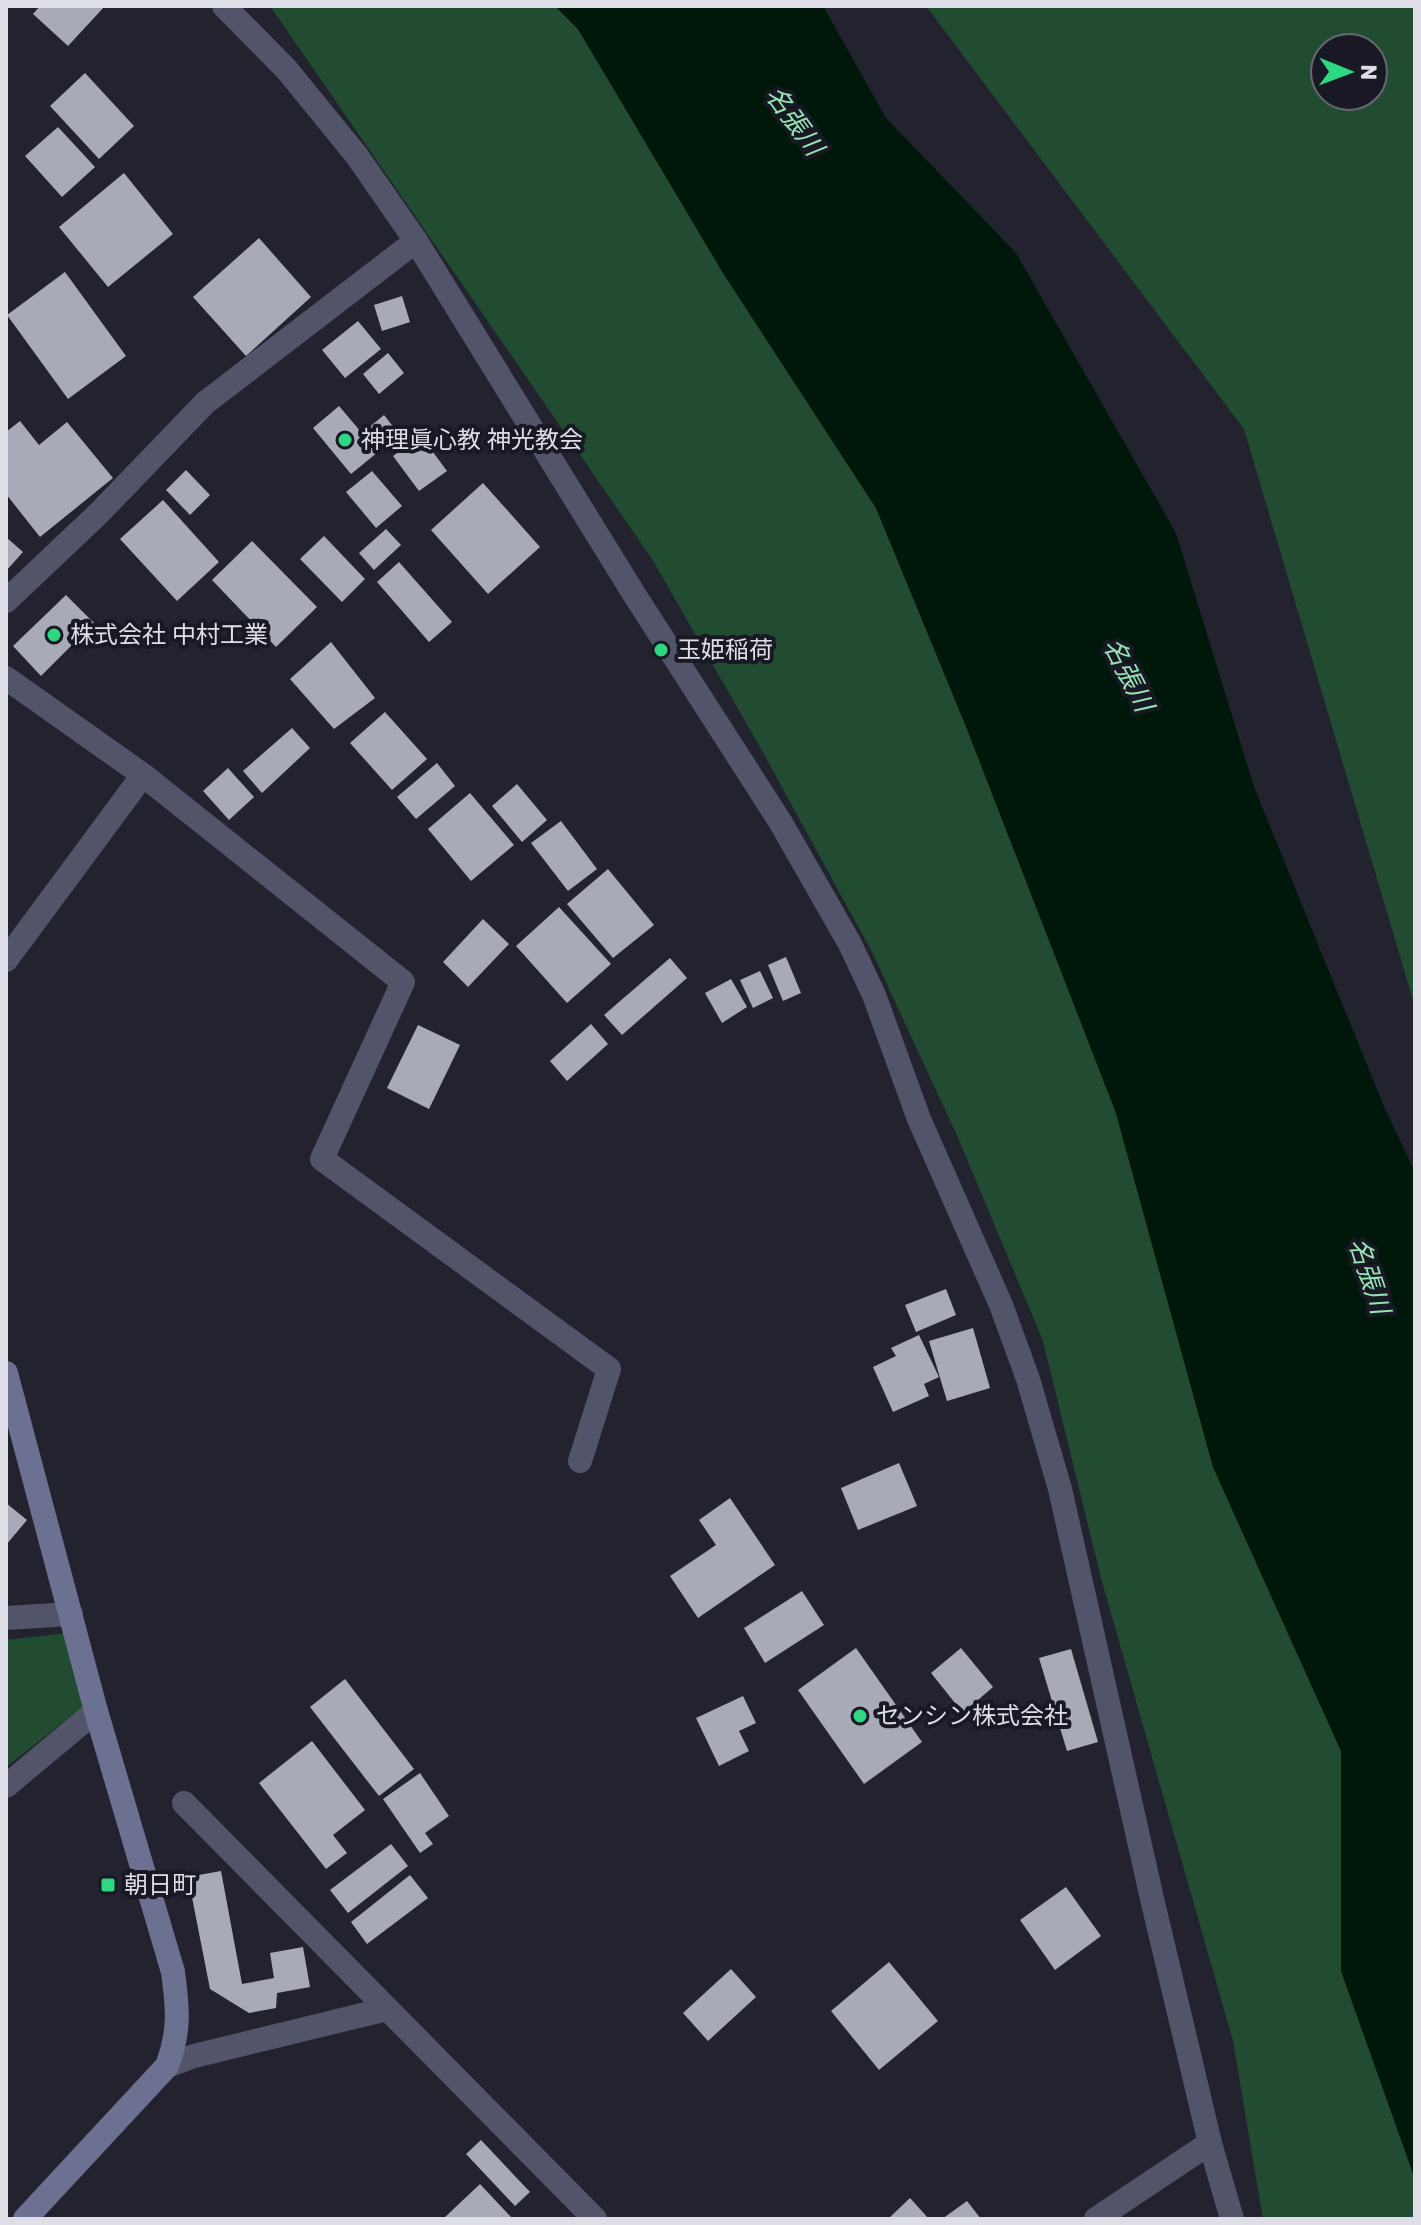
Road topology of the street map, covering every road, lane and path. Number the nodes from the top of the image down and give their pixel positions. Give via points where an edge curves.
1 (224, 6) edge
2 (416, 241) junction
3 (6, 601) edge
4 (6, 678) edge
5 (143, 775) junction
6 (6, 960) edge
7 (6, 1373) edge
8 (12, 1421) edge
9 (580, 1461) dead end
10 (71, 1614) junction
11 (6, 1618) edge
12 (96, 1711) junction
13 (6, 1786) edge
14 (184, 1803) dead end
15 (387, 2009) junction
16 (167, 2066) junction
17 (1210, 2143) junction
18 (25, 2219) edge
19 (595, 2219) edge
20 (1096, 2219) edge
21 (1232, 2219) edge

1 - 2 street via 287,70 357,156
2 - 3 street via 205,403
2 - 17 street via 781,823 874,995 919,1119 1028,1379 1056,1475
4 - 5 street
5 - 6 street
5 - 9 street via 403,982 322,1159 609,1369
7 - 8 street
8 - 10 street
10 - 11 street
10 - 12 street
12 - 13 street
12 - 16 street via 173,1972 179,2015
14 - 15 street
15 - 16 street
15 - 19 street
16 - 18 street
17 - 20 street
17 - 21 street

